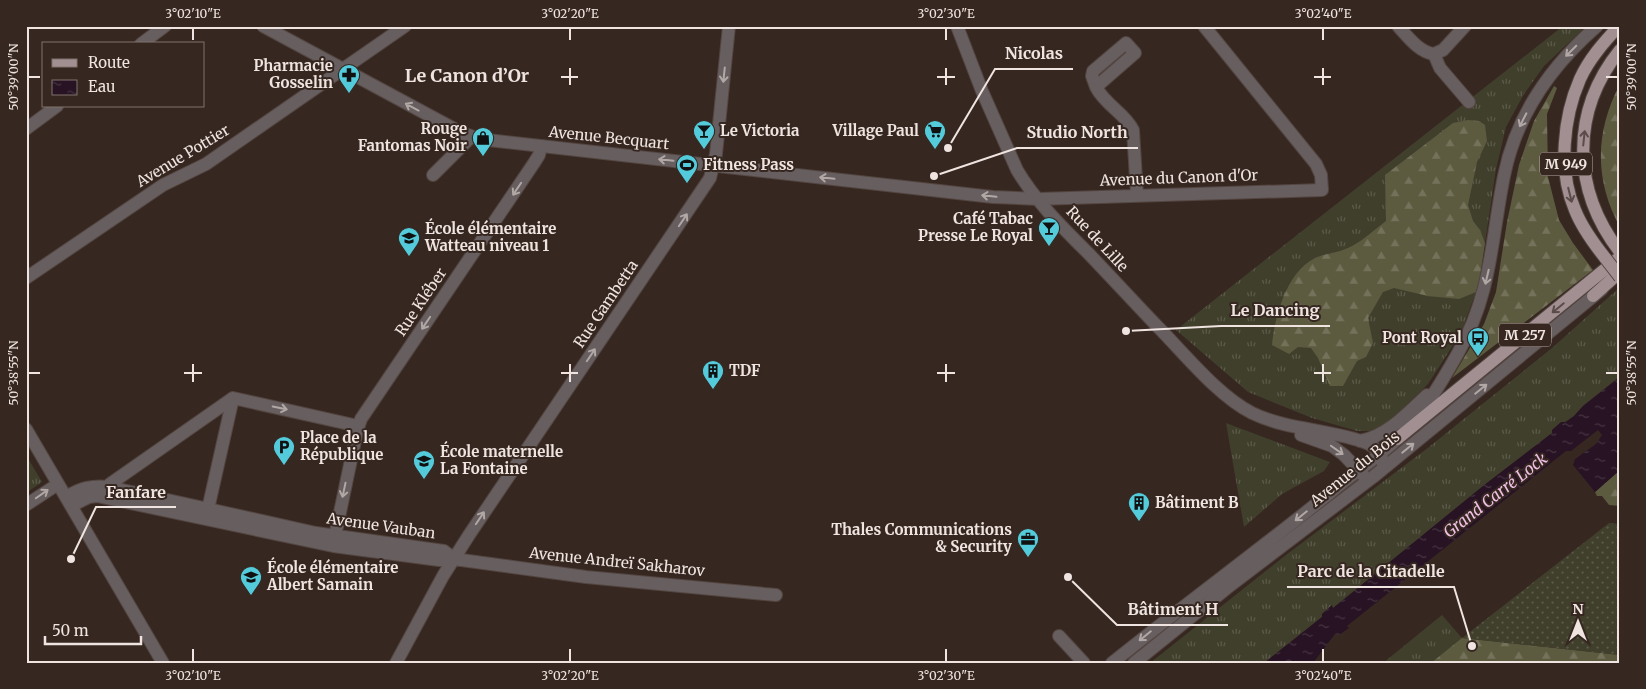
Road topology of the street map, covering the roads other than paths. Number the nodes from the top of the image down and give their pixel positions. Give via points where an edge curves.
1 (165, 26) edge
2 (263, 26) edge
3 (405, 26) edge
4 (729, 26) edge
5 (957, 26) edge
6 (1204, 26) edge
7 (1398, 26) edge
8 (1465, 26) edge
9 (1597, 26) edge
10 (1618, 26) edge
11 (1620, 32) edge
12 (144, 42) edge
13 (1620, 50) edge
14 (1434, 54) junction
15 (1588, 63) junction
16 (1620, 64) edge
17 (343, 69) junction
18 (1096, 87) dead end
19 (1595, 92) junction
20 (1469, 102) dead end
21 (54, 108) edge
22 (26, 129) edge
23 (471, 137) junction
24 (541, 146) junction
25 (714, 166) junction
26 (433, 175) dead end
27 (1137, 195) junction
28 (1038, 199) junction
29 (1619, 253) edge
30 (1620, 275) edge
31 (26, 278) edge
32 (1593, 296) joint
33 (1440, 383) junction
34 (233, 398) junction
35 (1279, 423) junction
36 (358, 426) junction
37 (26, 429) edge
38 (1396, 440) junction
39 (1359, 441) junction
40 (1380, 453) junction
41 (1358, 471) junction
42 (1378, 473) junction
43 (58, 484) junction
44 (108, 492) junction
45 (68, 501) junction
46 (26, 505) edge
47 (207, 514) junction
48 (334, 541) junction
49 (454, 559) junction
50 (776, 595) dead end
51 (1059, 636) dead end
52 (163, 663) edge
53 (396, 663) edge
54 (1084, 663) edge
55 (1112, 663) edge
56 (1134, 663) edge

1 - 12 street
2 - 17 street, Avenue Becquart
3 - 17 street, Avenue Pottier
4 -> 25 street, Rue Gambetta
5 - 28 street, Rue de Lille via 1017,170
6 - 27 street, Avenue du Canon d'Or via 1316,164 1321,174 1322,190
7 - 14 street via 1420,48
8 - 14 street
9 -> 33 street, Avenue du Bois via 1547,78 1516,134 1504,176 1489,273 1478,311 1464,343
10 - 15 main road, M 949
11 - 15 main road
13 - 19 main road via 1605,70
14 - 20 street via 1440,68
15 -> 30 main road, M 949, bridge via 1570,109 1566,132 1568,186 1574,209 1587,233
16 - 19 main road
23 -> 17 street, Avenue Becquart
17 - 31 street, Avenue Pottier via 206,164 163,185
18 - 27 street via 1133,130
29 -> 19 main road via 1594,209 1584,173 1584,134
21 - 22 street
23 - 24 street, Avenue Becquart
23 - 26 street
25 -> 24 street, Avenue Becquart
24 -> 36 street, Rue Kléber via 534,164
28 -> 25 street, Avenue Becquart via 993,197
49 -> 25 street, Rue Gambetta via 705,187
27 - 28 street, Avenue du Canon d'Or
28 - 35 street, Rue de Lille via 1217,387 1242,407
29 -> 38 main road, M 257 via 1596,278
30 - 32 main road
42 -> 32 street, Avenue du Bois / M 257
33 - 38 street, Avenue du Bois via 1418,416
33 - 39 street via 1381,433
34 -> 36 street
34 - 44 street via 110,484
34 - 47 street
35 - 39 street, Rue de Lille
35 -> 41 street, Rue de Lille via 1332,446
36 -> 48 street
37 - 43 street
38 - 40 street, Avenue du Bois / M 257
39 - 40 street, Rue de Lille via 1370,444
40 - 41 street, Avenue du Bois
40 - 42 street via 1383,459
41 - 42 street, Rue de Lille via 1362,475
41 -> 55 street, Avenue du Bois
42 - 56 street, Avenue du Bois
43 - 45 street
46 -> 43 street
44 - 45 street, Avenue Vauban
44 - 47 street, Avenue Vauban
45 - 52 street
47 - 48 street, Avenue Vauban
48 - 49 street, Avenue Vauban via 444,551
49 - 50 street, Avenue Andreï Sakharov via 571,575
49 - 53 street, Rue Gambetta
51 - 54 street

